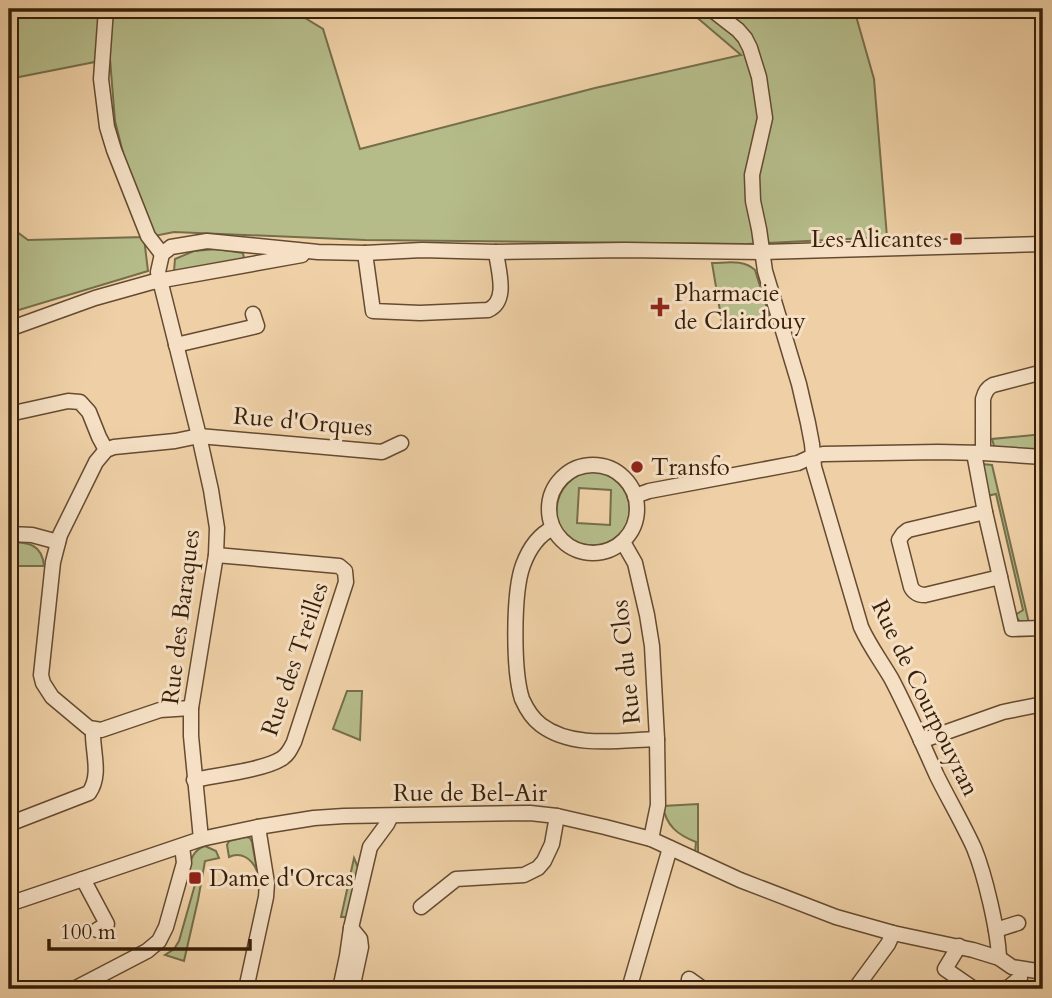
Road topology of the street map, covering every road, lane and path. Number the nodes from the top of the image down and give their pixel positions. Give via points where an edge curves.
1 (106, 9) edge
2 (711, 9) edge
3 (1043, 244) edge
4 (318, 252) junction
5 (496, 252) junction
6 (762, 252) junction
7 (365, 253) junction
8 (162, 254) junction
9 (160, 281) junction
10 (257, 326) dead end
11 (9, 328) edge
12 (176, 345) junction
13 (1043, 372) edge
14 (9, 414) edge
15 (199, 436) junction
16 (401, 443) dead end
17 (106, 450) junction
18 (979, 453) junction
19 (813, 456) junction
20 (1043, 457) edge
21 (635, 496) junction
22 (985, 512) junction
23 (553, 528) junction
24 (9, 534) edge
25 (58, 542) junction
26 (623, 542) junction
27 (216, 555) junction
28 (1000, 577) junction
29 (1043, 628) edge
30 (1043, 704) edge
31 (191, 708) junction
32 (93, 730) junction
33 (657, 739) junction
34 (921, 741) junction
35 (194, 780) junction
36 (391, 816) junction
37 (557, 816) junction
38 (9, 824) edge
39 (258, 827) junction
40 (201, 839) junction
41 (651, 839) junction
42 (182, 846) junction
43 (670, 848) junction
44 (83, 879) junction
45 (9, 904) edge
46 (421, 907) dead end
47 (1018, 923) dead end
48 (351, 928) junction
49 (97, 930) dead end
50 (996, 930) junction
51 (893, 933) junction
52 (959, 946) junction
53 (999, 958) junction
54 (1043, 972) edge
55 (689, 979) dead end
56 (1020, 982) edge
57 (74, 989) edge
58 (246, 989) edge
59 (340, 989) edge
60 (352, 989) edge
61 (629, 989) edge
62 (703, 989) edge
63 (855, 989) edge
64 (975, 989) edge
65 (998, 989) edge

1 - 8 street via 101,79 107,127 148,236
2 - 6 street, Rue de Courpouyran via 745,38 759,77 765,118 751,188
3 - 6 street
4 - 7 street
4 - 8 street via 207,241 171,247
4 - 9 street
5 - 6 street
5 - 7 street
5 - 7 street via 501,291 493,308 429,313 373,311
6 - 19 street, Rue de Courpouyran via 799,384
8 - 9 street, Rue des Baraques
9 - 11 street
9 - 12 street, Rue des Baraques
10 - 12 street
12 - 15 street, Rue des Baraques
13 - 18 street via 989,387 983,399
14 - 17 street via 80,402
15 - 16 street, Rue d'Orques via 382,453
15 - 17 street, Rue d'Orques
15 - 27 street, Rue des Baraques via 215,510
17 - 25 street
18 - 19 street
18 - 20 street
18 - 22 street
19 - 21 street via 798,463
19 - 34 street, Rue de Courpouyran via 861,627
21 - 23 street via 629,484 609,468 596,465 573,470 564,475 551,496
21 - 26 street via 636,521
22 - 28 street
22 - 28 street via 908,530 899,540 912,590 920,595
23 - 26 street via 560,539 582,552 606,552
23 - 33 street, Rue du Clos via 534,544 518,588 516,627 523,700 540,724 565,736 595,741
24 - 25 street
25 - 32 street via 43,683 52,698
26 - 33 street, Rue du Clos via 635,563 647,615
27 - 31 street, Rue des Baraques
27 - 35 street, Rue des Treilles via 339,566 346,582 289,751 265,766
28 - 29 street via 1012,629
30 - 34 street via 1003,712
31 - 32 street via 160,709
31 - 35 street, Rue des Baraques
32 - 38 street via 96,778 89,793
33 - 41 street, Rue du Clos via 658,805
34 - 50 street, Rue de Courpouyran via 979,863
35 - 40 street, Rue des Baraques
36 - 37 street, Rue de Bel-Air
36 - 39 street, Rue de Bel-Air via 324,817
36 - 48 street via 370,847
37 - 41 street, Rue de Bel-Air
37 - 46 street via 552,844 538,868 524,875 456,878
39 - 40 street, Rue de Bel-Air
39 - 58 street via 266,897
40 - 42 street, Rue de Bel-Air
41 - 43 street, Rue de Bel-Air
42 - 44 street, Rue de Bel-Air
42 - 57 street via 184,863 159,941
43 - 51 street, Rue de Bel-Air via 836,917
43 - 61 street
44 - 45 street, Rue de Bel-Air
44 - 49 street via 107,924
47 - 50 street
48 - 59 street
48 - 60 street via 362,947
50 - 53 street, Rue de Courpouyran
51 - 52 street, Rue de Bel-Air
51 - 63 street
52 - 53 street, Rue de Bel-Air
52 - 64 street via 945,969
53 - 56 street, Rue de Bel-Air
54 - 56 street, Rue de Bel-Air
55 - 62 street
56 - 65 street

